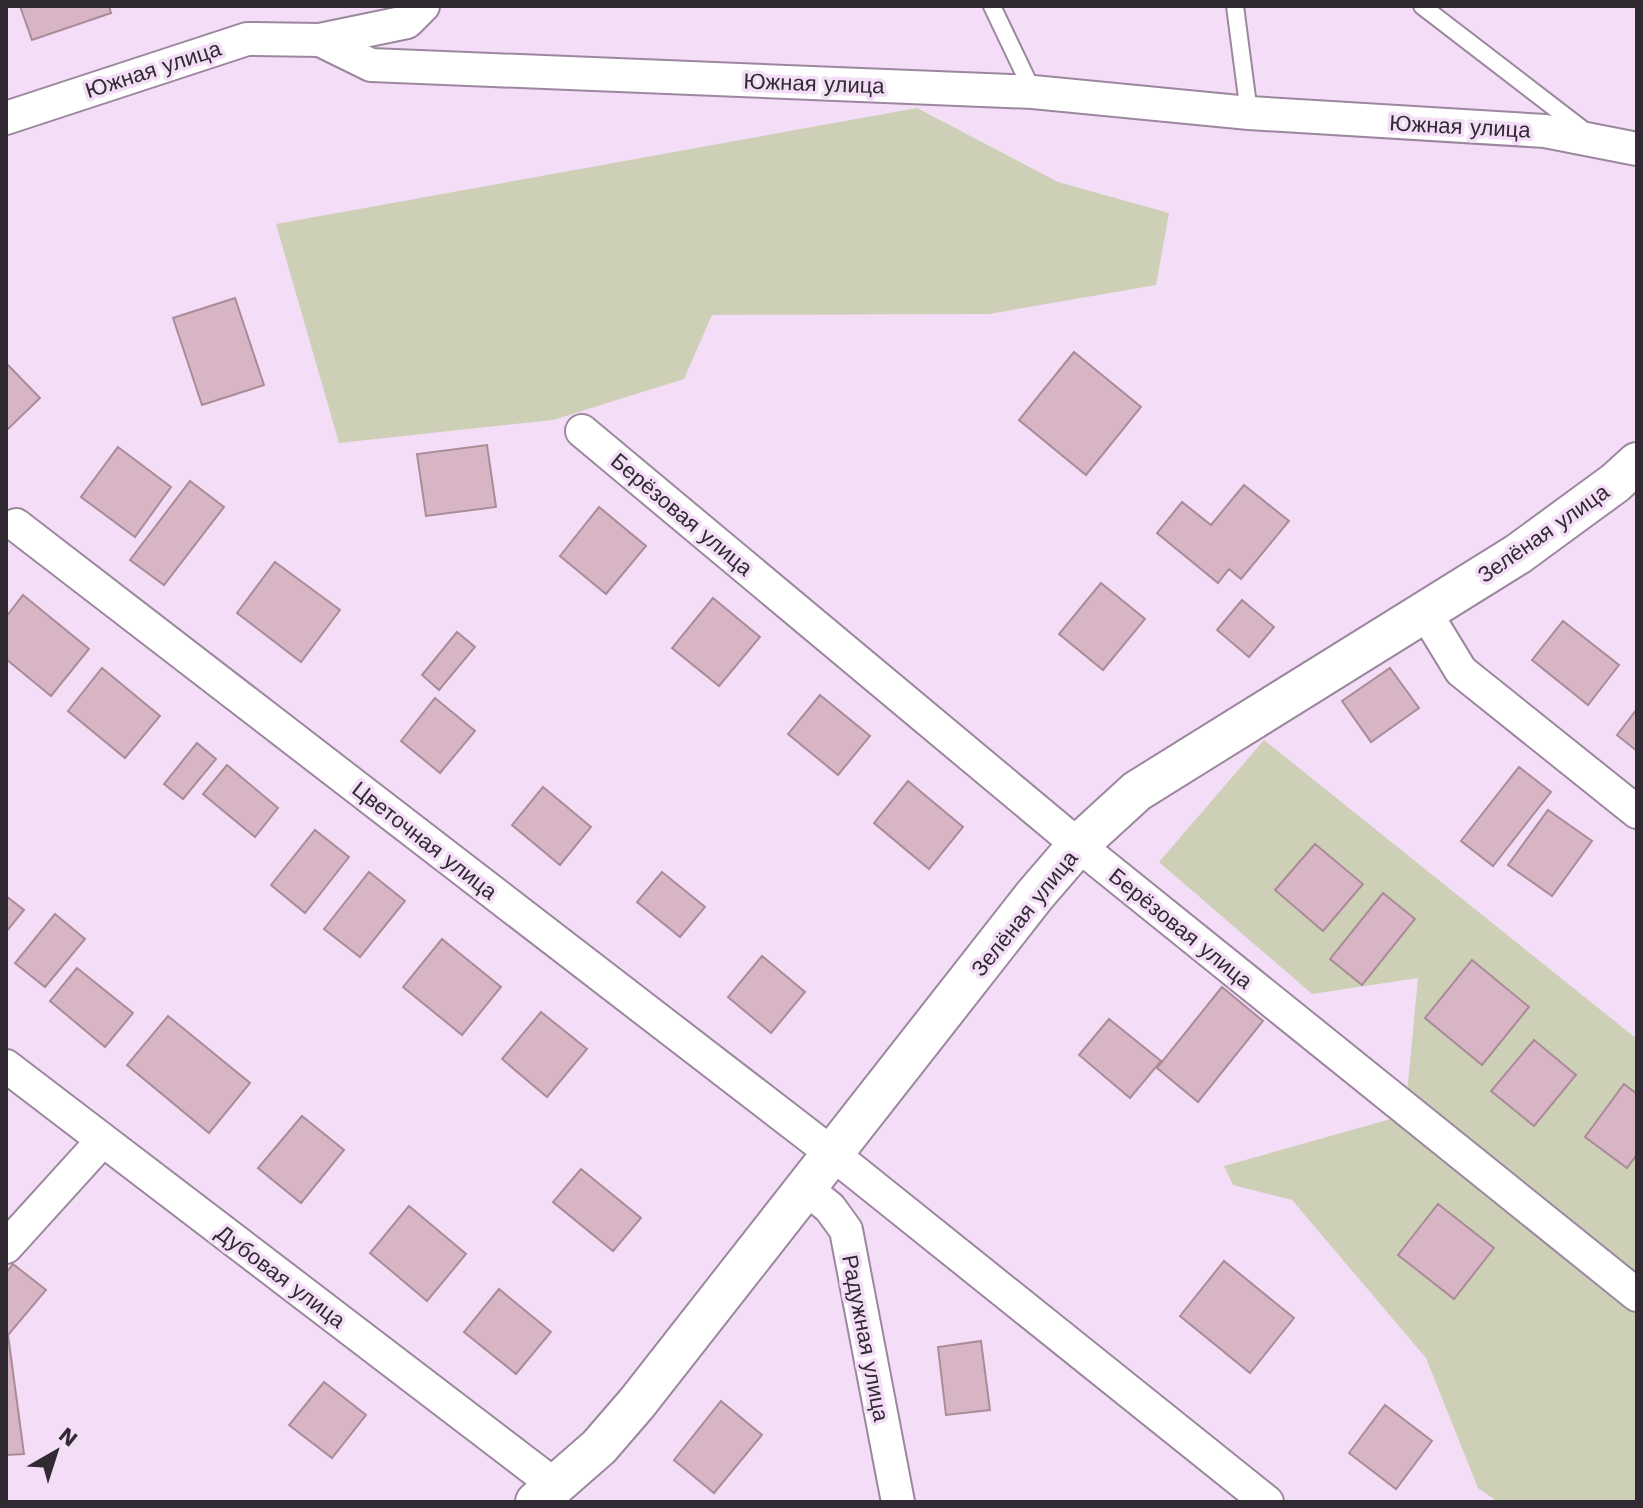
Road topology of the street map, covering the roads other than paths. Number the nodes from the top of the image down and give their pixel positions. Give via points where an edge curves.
1 (423, 6) edge
2 (992, 6) edge
3 (1235, 6) edge
4 (1422, 6) edge
5 (320, 40) junction
6 (1033, 92) junction
7 (1249, 113) junction
8 (6, 118) edge
9 (1598, 141) junction
10 (1637, 149) edge
11 (582, 431) dead end
12 (1637, 463) edge
13 (11, 526) edge
14 (1425, 612) junction
15 (1637, 812) edge
16 (1078, 845) junction
17 (6, 1066) edge
18 (103, 1140) junction
19 (834, 1155) junction
20 (807, 1189) junction
21 (6, 1247) edge
22 (1637, 1295) edge
23 (546, 1494) edge
24 (898, 1502) edge
25 (1267, 1502) edge

1 - 5 street via 407,22
2 - 6 lane
3 - 7 lane
4 - 9 lane
5 - 6 street, Южная улица via 371,65
5 - 8 street, Южная улица via 247,39
6 - 7 street, Южная улица
7 - 9 street, Южная улица via 1545,131
9 - 10 street, Южная улица
11 - 16 street, Берёзовая улица
12 - 14 street, Зелёная улица via 1518,554
13 - 19 street, Цветочная улица
14 - 15 street via 1461,671
14 - 16 street, Зелёная улица via 1137,791
16 - 19 street, Зелёная улица
16 - 22 street, Берёзовая улица
17 - 18 street, Дубовая улица
18 - 21 street
18 - 23 street, Дубовая улица
19 - 20 street, Зелёная улица
19 - 25 street, Цветочная улица
20 - 23 street, Зелёная улица via 637,1403 599,1447
20 - 24 street, Радужная улица via 846,1230

